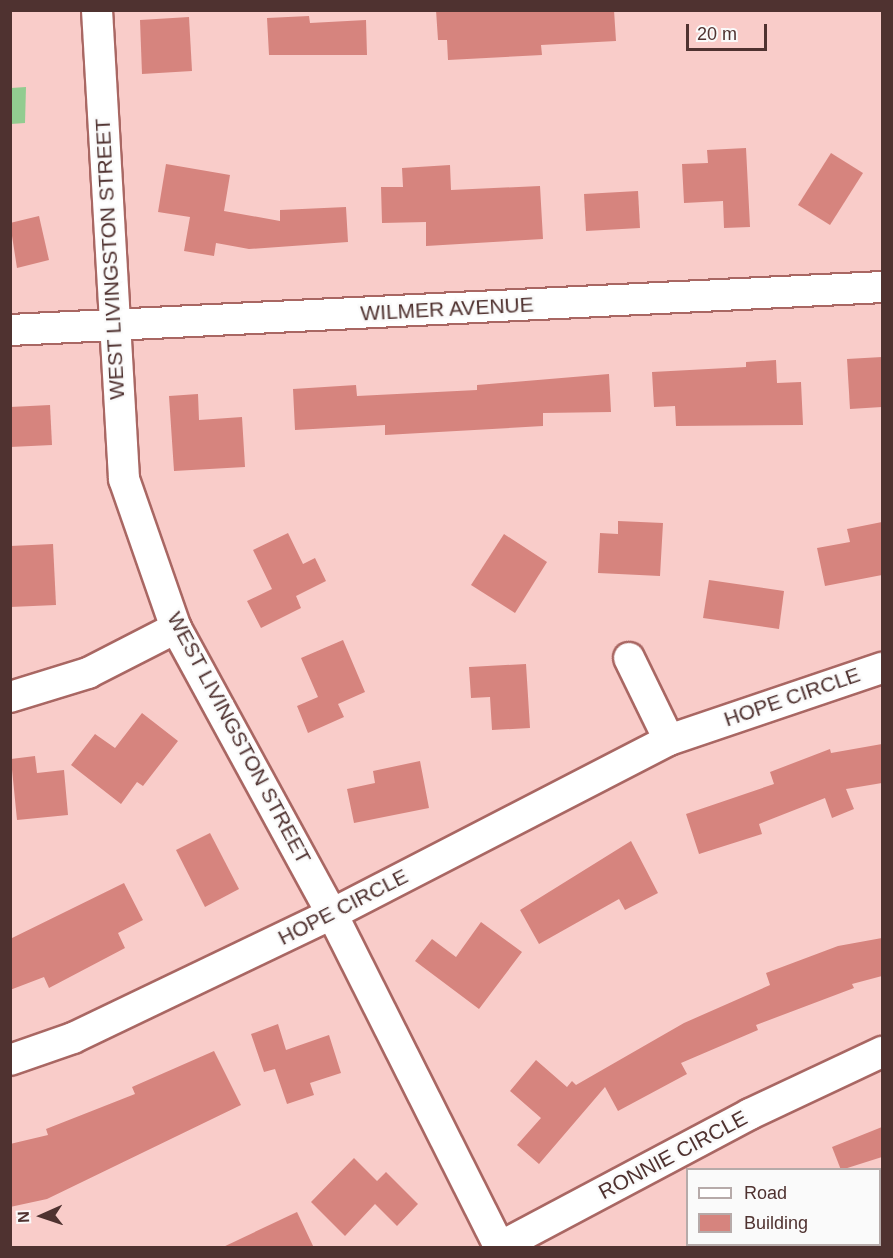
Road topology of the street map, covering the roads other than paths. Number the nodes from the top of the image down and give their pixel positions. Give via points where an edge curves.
1 (97, 10) edge
2 (882, 287) edge
3 (114, 325) junction
4 (10, 330) edge
5 (176, 628) junction
6 (629, 658) dead end
7 (882, 668) edge
8 (10, 698) edge
9 (669, 740) junction
10 (332, 914) junction
11 (882, 1052) edge
12 (10, 1060) edge
13 (499, 1247) edge

1 - 3 street, WEST LIVINGSTON STREET
2 - 3 street, WILMER AVENUE
3 - 4 street, WILMER AVENUE
3 - 5 street, WEST LIVINGSTON STREET via 124,479
5 - 8 street via 88,673
5 - 10 street, WEST LIVINGSTON STREET
6 - 9 street
7 - 9 street, HOPE CIRCLE
9 - 10 street, HOPE CIRCLE
10 - 12 street, HOPE CIRCLE via 73,1038
10 - 13 street, WEST LIVINGSTON STREET
11 - 13 street, RONNIE CIRCLE via 750,1114

